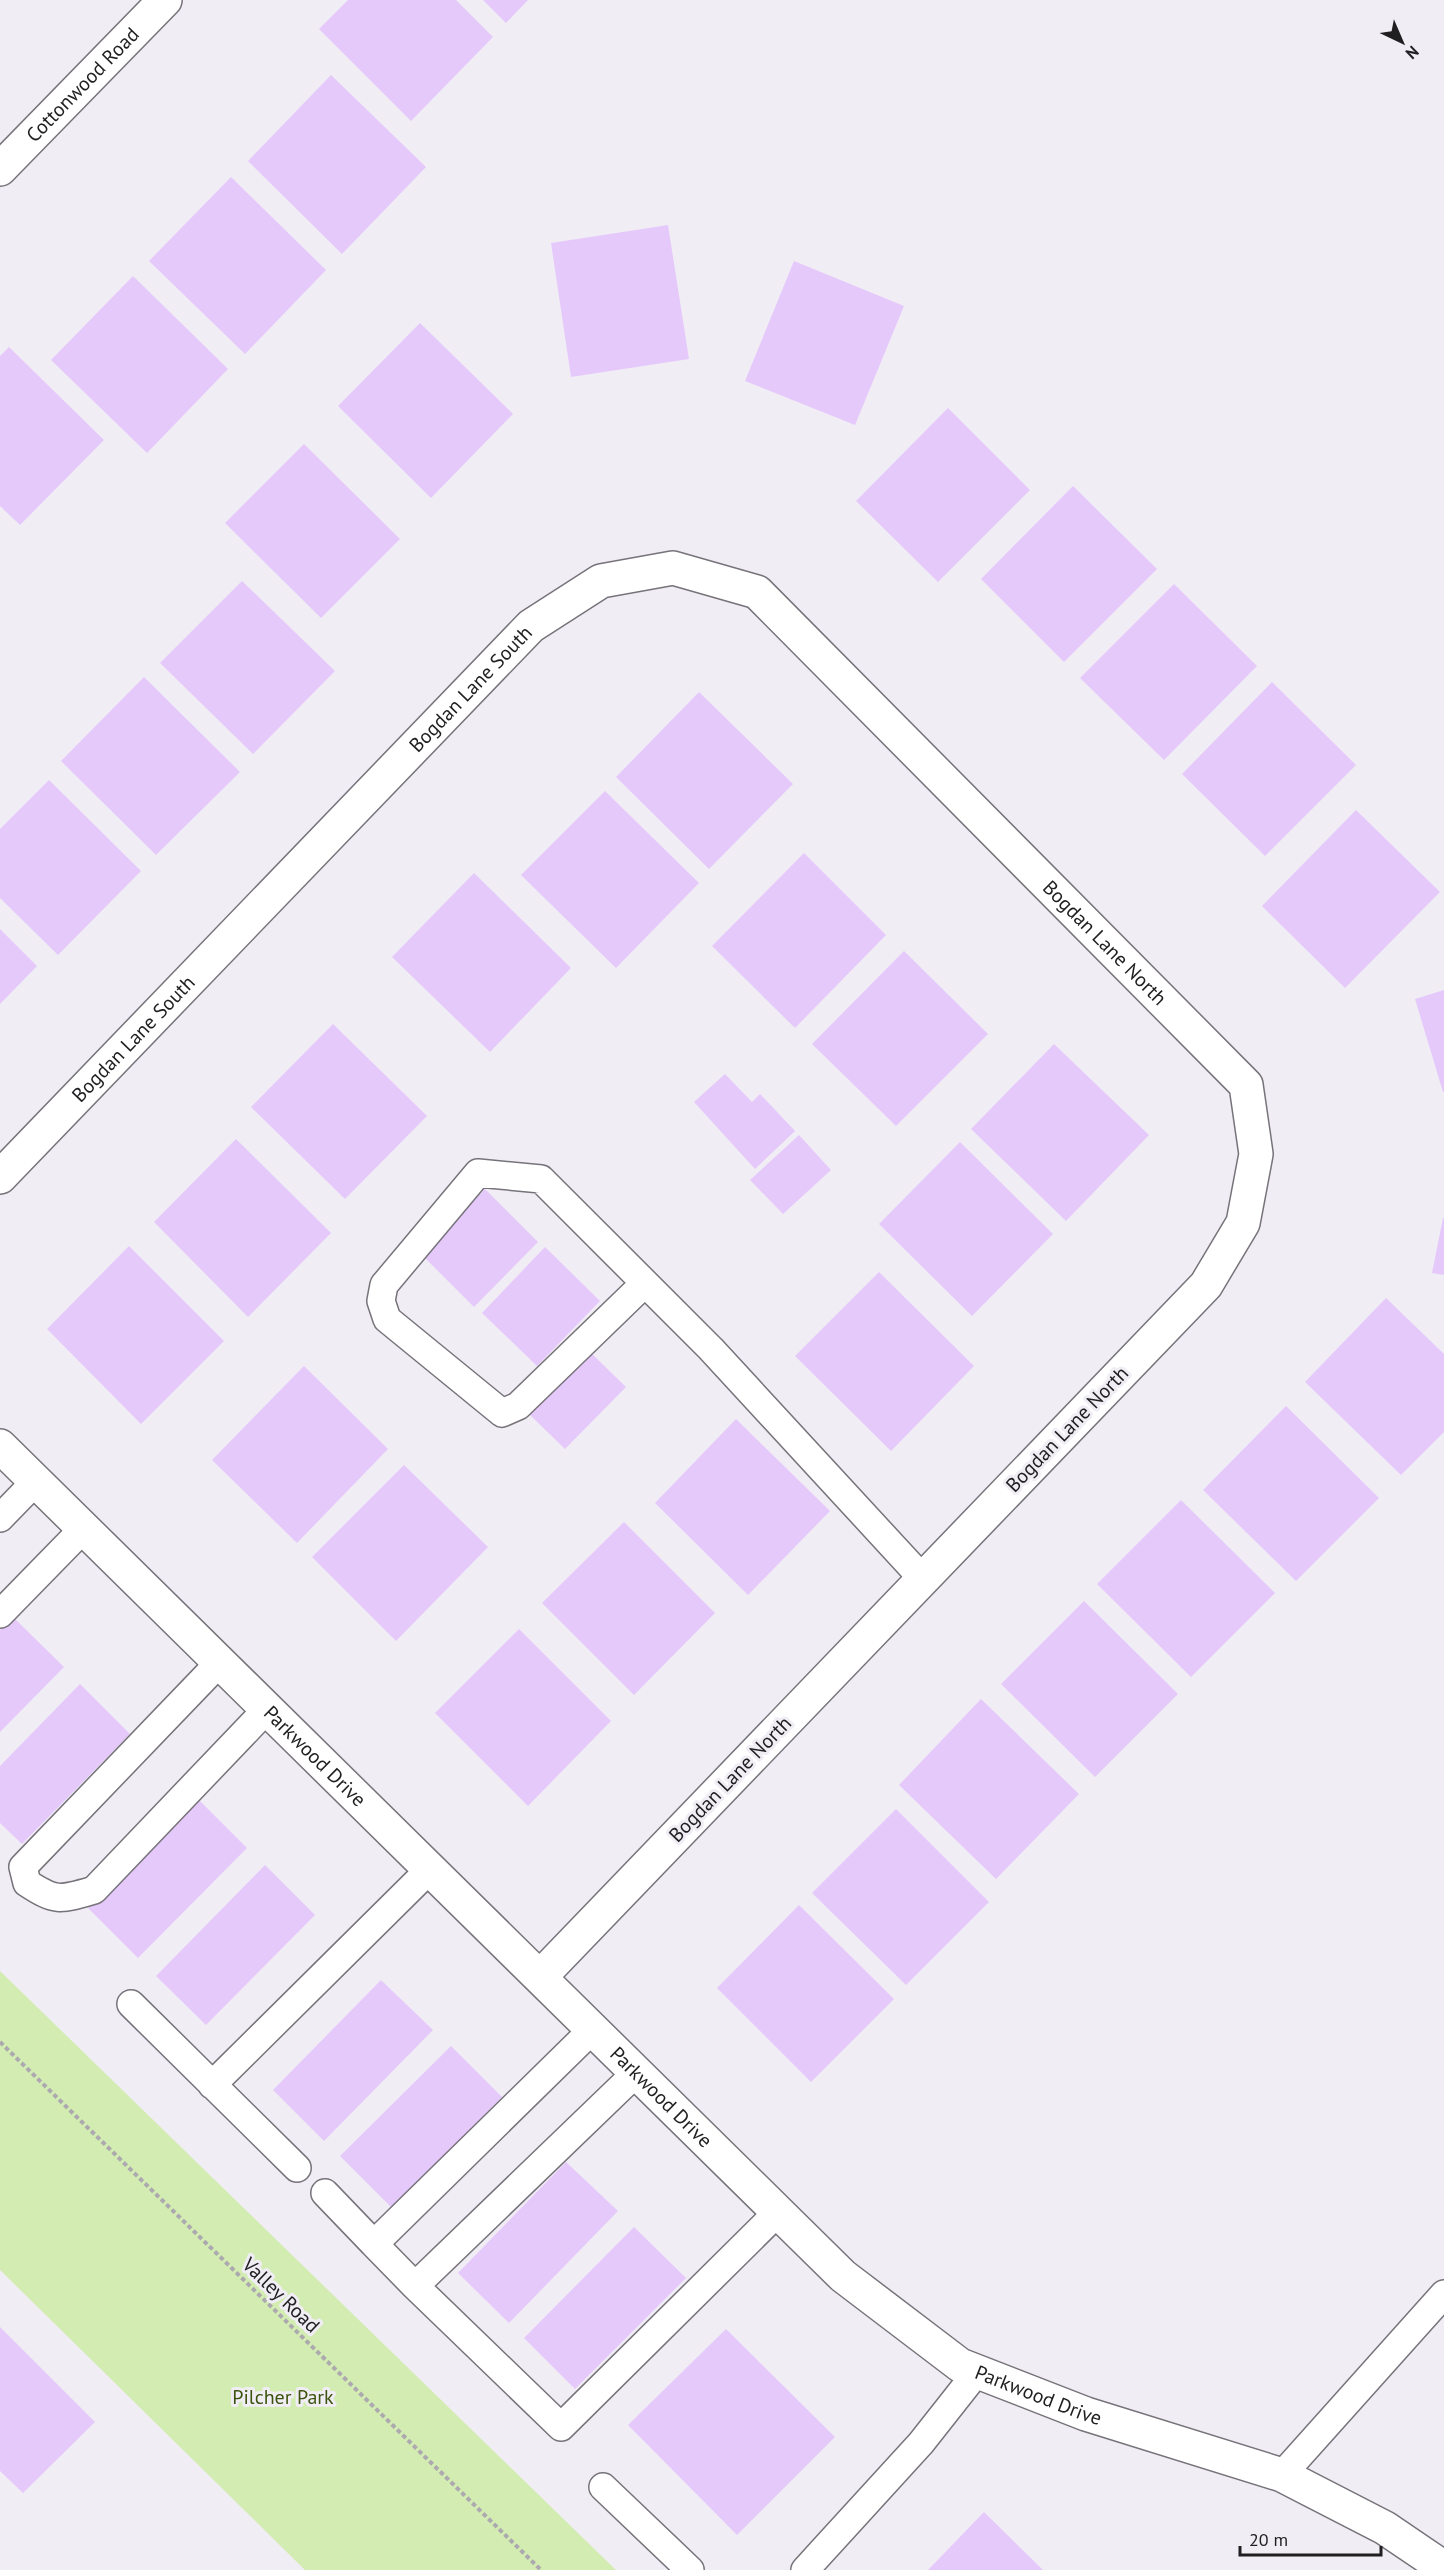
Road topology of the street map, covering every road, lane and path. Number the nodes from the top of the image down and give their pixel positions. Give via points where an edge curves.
1 (165, 0) edge
2 (0, 169) edge
3 (1003, 837) joint
4 (0, 1177) edge
5 (645, 1283) junction
6 (0, 1446) edge
7 (36, 1481) junction
8 (0, 1518) edge
9 (84, 1528) junction
10 (923, 1579) junction
11 (0, 1614) edge
12 (220, 1662) junction
13 (267, 1708) junction
14 (430, 1869) junction
15 (541, 1976) junction
16 (131, 2004) dead end
17 (593, 2029) junction
18 (0, 2042) edge
19 (637, 2072) junction
20 (212, 2085) junction
21 (297, 2168) dead end
22 (325, 2193) dead end
23 (778, 2212) junction
24 (374, 2244) junction
25 (415, 2286) junction
26 (1444, 2294) edge
27 (977, 2372) junction
28 (1282, 2475) junction
29 (603, 2487) dead end
30 (1444, 2568) edge
31 (541, 2570) edge
32 (690, 2570) edge
33 (805, 2570) edge

1 - 2 street, Cottonwood Road
3 - 4 street, Bogdan Lane South via 757,592 672,568 601,581 531,626
3 - 10 street, Bogdan Lane North via 1246,1085 1256,1154 1243,1223 1206,1285
5 - 5 lane via 541,1179 478,1173 384,1285 381,1301 387,1319 502,1413 518,1406
5 - 10 lane
6 - 7 street, Parkwood Drive
7 - 8 lane
7 - 9 street, Parkwood Drive
9 - 11 lane
9 - 12 street, Parkwood Drive
10 - 15 street, Bogdan Lane North
12 - 13 street, Parkwood Drive
12 - 13 lane via 23,1867 27,1883 49,1898 94,1890
13 - 14 street, Parkwood Drive
14 - 15 street, Parkwood Drive
14 - 20 lane
15 - 17 street, Parkwood Drive
16 - 20 lane
17 - 19 street, Parkwood Drive
17 - 24 lane
18 - 31 path, Valley Road
19 - 23 street, Parkwood Drive
19 - 25 lane
20 - 21 lane
22 - 24 lane
23 - 25 lane via 561,2427
23 - 27 street, Parkwood Drive via 843,2276 960,2365
24 - 25 lane
26 - 28 lane
27 - 28 street, Parkwood Drive via 1086,2414
27 - 33 lane via 921,2443
28 - 30 street, Parkwood Drive via 1385,2528
29 - 32 lane

